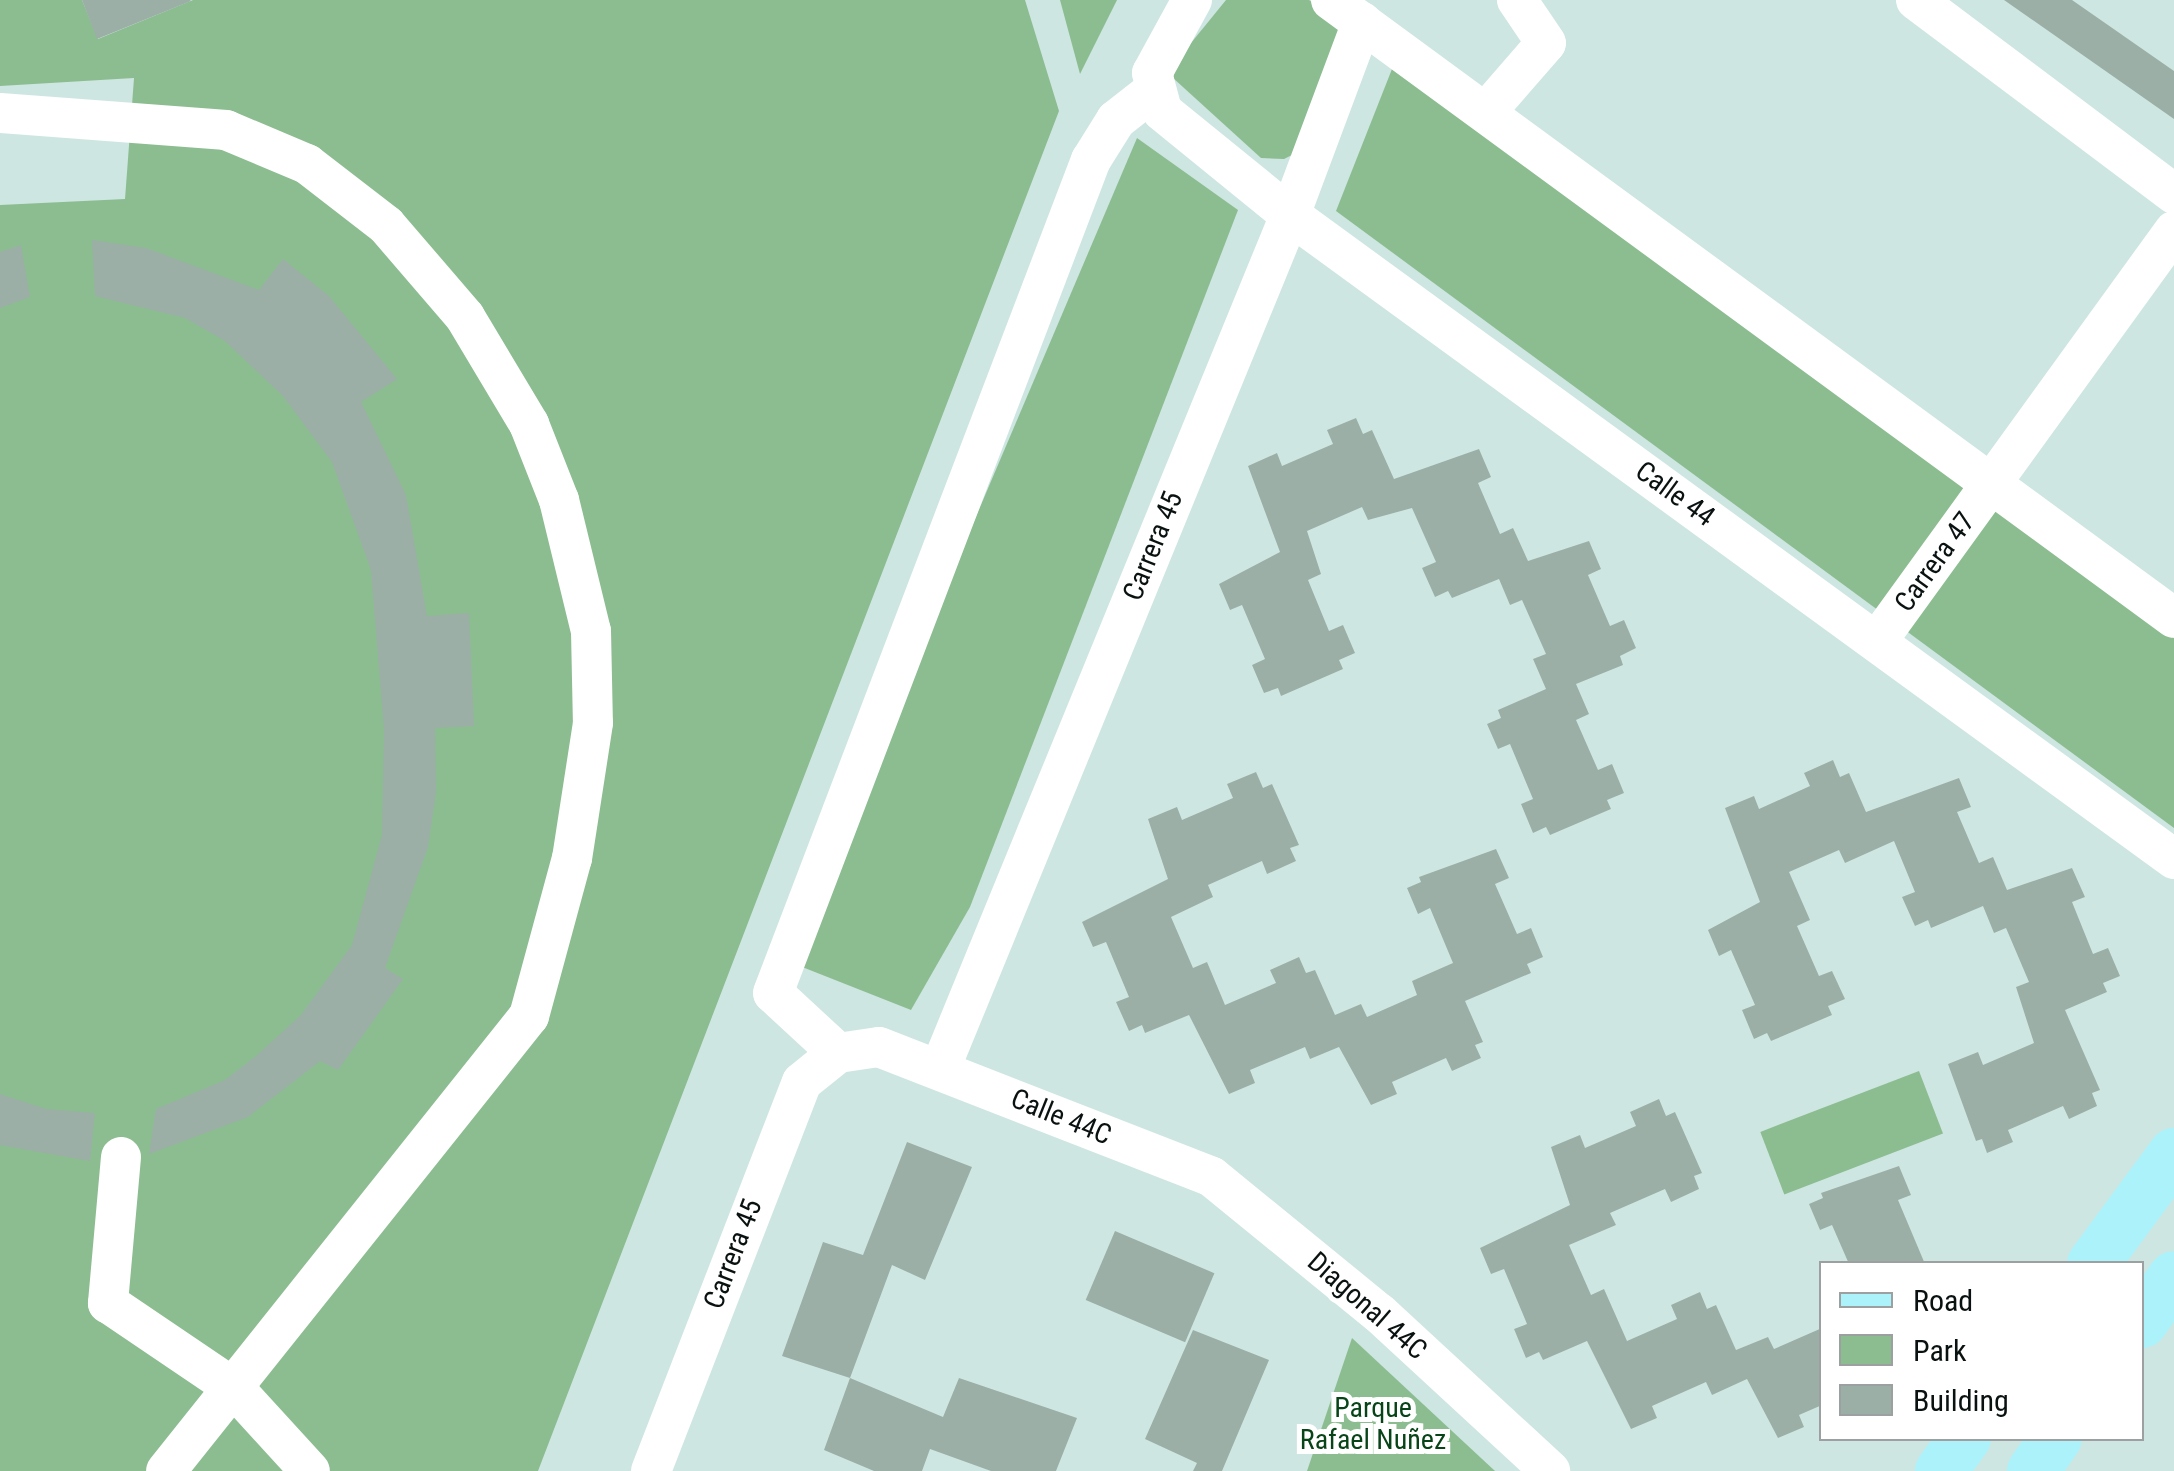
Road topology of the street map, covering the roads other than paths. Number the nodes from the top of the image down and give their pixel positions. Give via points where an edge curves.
1 (1192, 0) edge
2 (1916, 0) edge
3 (1520, 1) edge
4 (1347, 11) edge
5 (1153, 92) junction
6 (0, 112) edge
7 (1486, 112) junction
8 (2174, 194) edge
9 (1290, 215) junction
10 (2174, 230) edge
11 (1992, 483) junction
12 (2174, 618) edge
13 (1878, 640) junction
14 (2174, 860) edge
15 (838, 1053) junction
16 (940, 1069) junction
17 (2174, 1154) edge
18 (122, 1157) dead end
19 (1272, 1223) joint
20 (2095, 1261) edge
21 (2174, 1277) edge
22 (2144, 1319) edge
23 (235, 1389) junction
24 (1963, 1441) edge
25 (2054, 1441) edge
26 (166, 1471) edge
27 (310, 1471) edge
28 (651, 1471) edge
29 (1550, 1471) edge
30 (1941, 1471) edge
31 (2033, 1471) edge

1 - 5 street via 1158,56
2 - 8 street
3 - 7 street via 1546,43
4 - 7 street
4 - 9 street, Carrera 45
5 - 9 street, Calle 44 via 1179,125
5 - 15 street via 1116,120 1091,160 773,993
6 - 23 street via 226,130 307,164 386,225 465,317 529,424 559,500 590,631 593,722 572,858 529,1016
7 - 11 street
9 - 13 street, Calle 44
9 - 16 street, Carrera 45
10 - 11 street, Carrera 47
11 - 12 street
11 - 13 street, Carrera 47
13 - 14 street, Calle 44
15 - 16 street, Calle 44C via 879,1047
15 - 28 street, Carrera 45 via 802,1082 790,1105
16 - 19 street, Calle 44C via 1212,1177
17 - 20 main road
18 - 23 street via 108,1303
19 - 29 street, Diagonal 44C
21 - 22 main road
23 - 26 street
23 - 27 street
24 - 30 main road
25 - 31 main road

